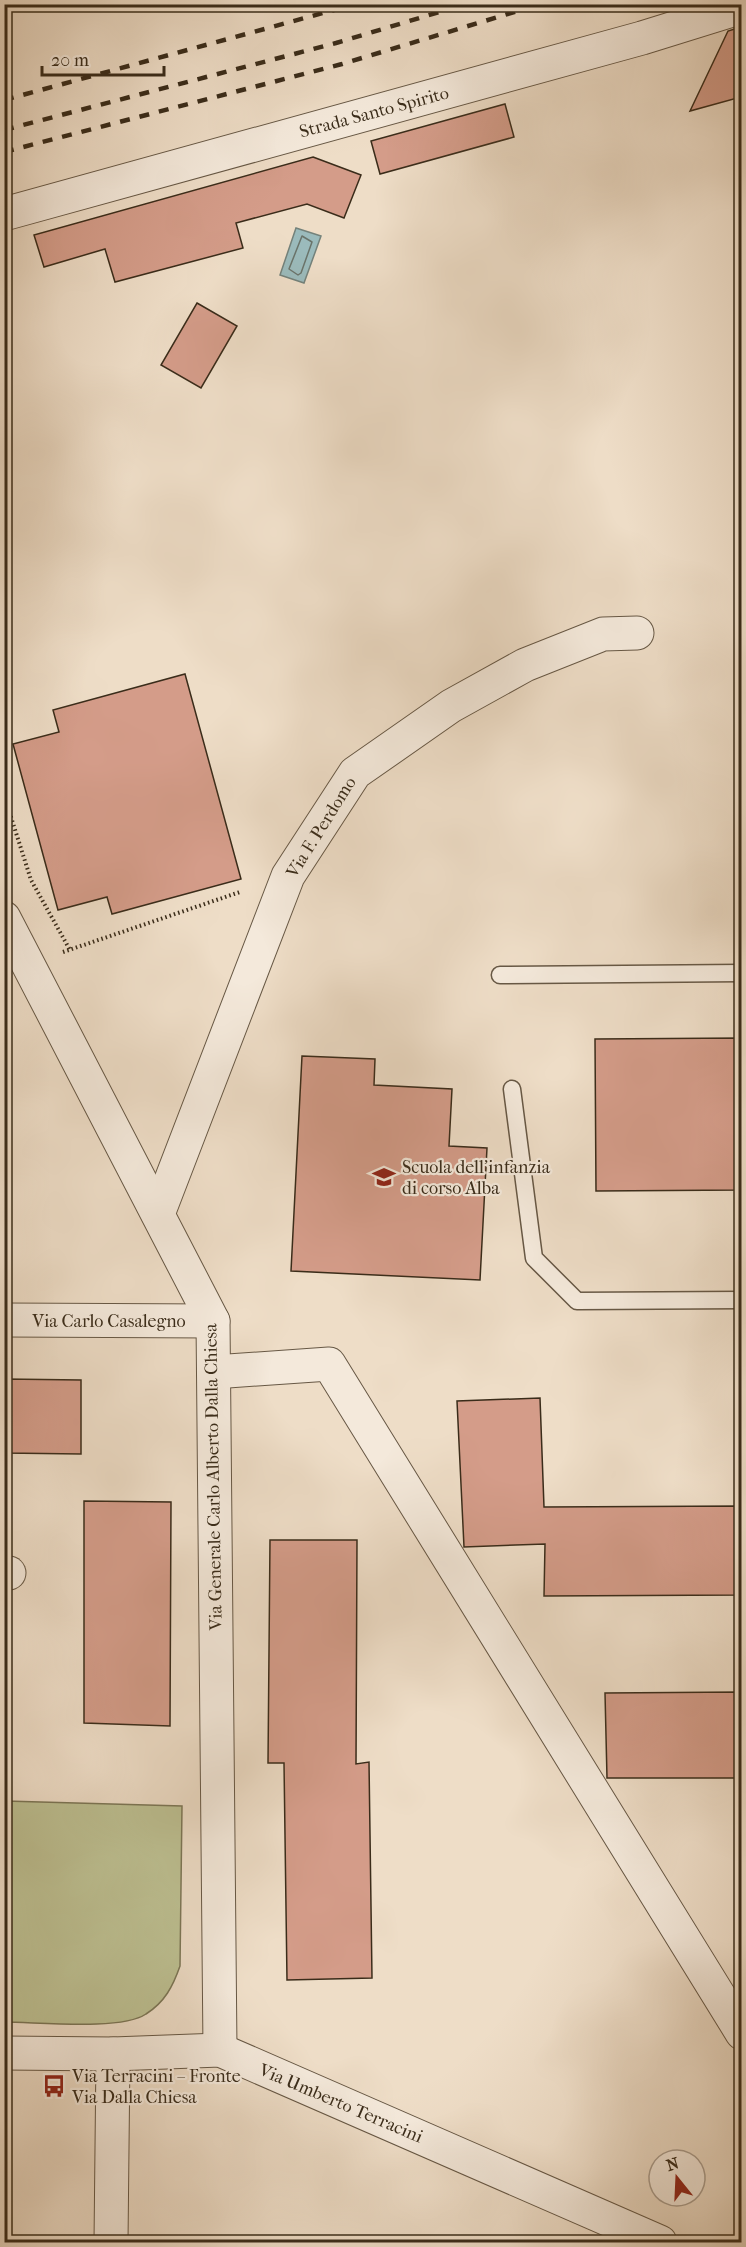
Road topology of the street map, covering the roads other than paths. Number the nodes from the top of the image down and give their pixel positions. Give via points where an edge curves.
1 (741, 7) edge
2 (4, 214) edge
3 (637, 633) dead end
4 (4, 918) edge
5 (741, 973) edge
6 (500, 975) dead end
7 (512, 1089) dead end
8 (158, 1214) junction
9 (741, 1300) edge
10 (4, 1320) edge
11 (213, 1322) junction
12 (214, 1372) junction
13 (741, 2032) edge
14 (220, 2050) junction
15 (4, 2054) edge
16 (113, 2054) junction
17 (111, 2242) edge
18 (660, 2242) edge

1 - 2 street, Strada Santo Spirito via 642,38
3 - 8 street, Via F. Perdomo via 603,634 525,665 451,706 355,772 288,876
4 - 8 street, Via Generale Carlo Alberto Dalla Chiesa
5 - 6 lane
7 - 9 lane via 534,1258 577,1301
8 - 11 street, Via Generale Carlo Alberto Dalla Chiesa
10 - 11 street, Via Carlo Casalegno
11 - 12 street, Via Generale Carlo Alberto Dalla Chiesa
12 - 13 street via 329,1364
12 - 14 street, Via Generale Carlo Alberto Dalla Chiesa
14 - 16 street, Via Umberto Terracini
14 - 18 street, Via Umberto Terracini
15 - 16 street, Via Umberto Terracini
16 - 17 street

